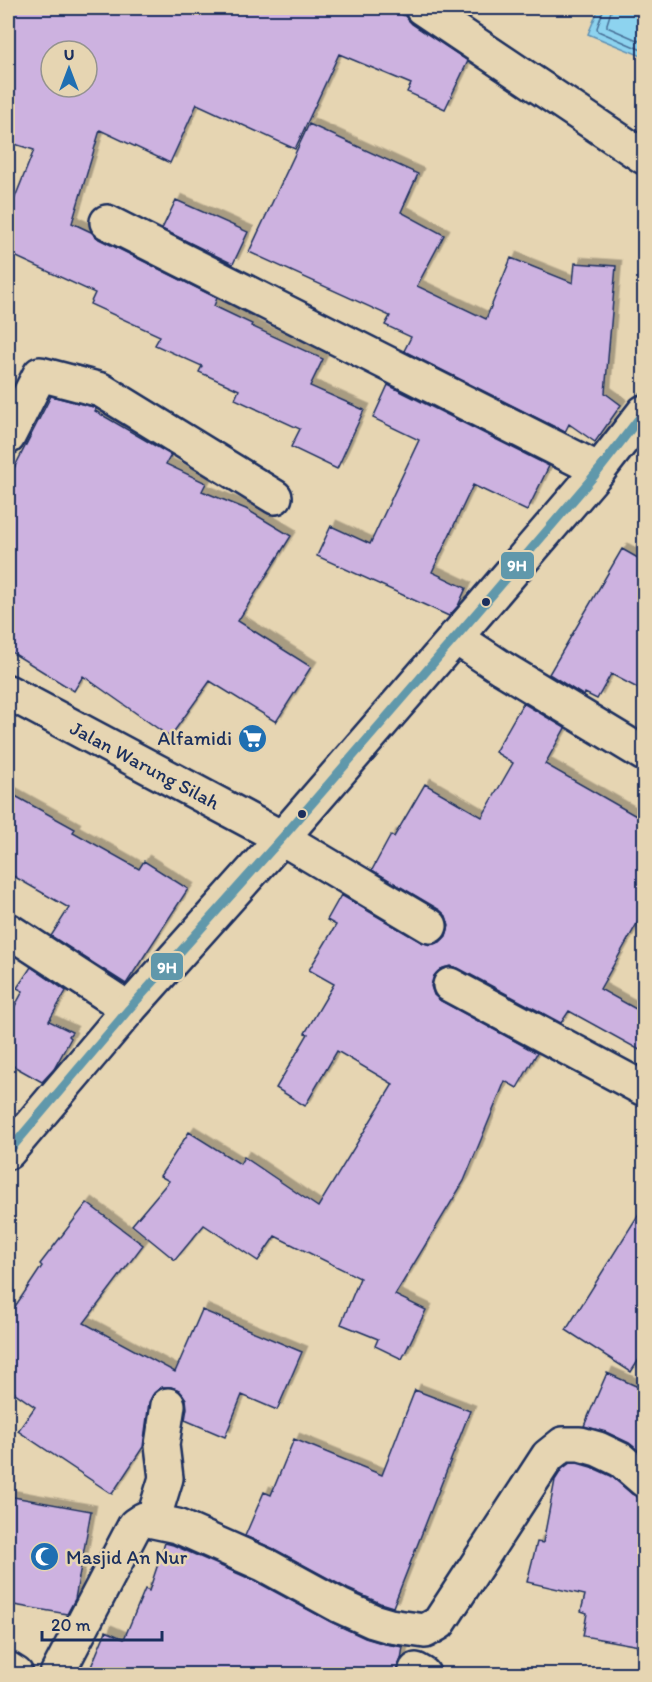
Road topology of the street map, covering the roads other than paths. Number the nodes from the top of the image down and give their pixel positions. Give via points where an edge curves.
1 (422, 8) edge
2 (645, 157) edge
3 (107, 222) dead end
4 (642, 422) edge
5 (8, 437) edge
6 (599, 470) junction
7 (275, 497) dead end
8 (461, 642) junction
9 (8, 692) edge
10 (645, 753) edge
11 (282, 838) junction
12 (430, 926) dead end
13 (8, 930) edge
14 (450, 985) dead end
15 (129, 1009) junction
16 (645, 1089) edge
17 (8, 1152) edge
18 (168, 1405) dead end
19 (645, 1480) edge
20 (153, 1520) junction
21 (8, 1669) edge
22 (16, 1674) edge
23 (57, 1674) edge

1 - 2 street
3 - 6 street
4 - 6 street
5 - 7 street via 39,374 101,390
6 - 8 street
8 - 10 street
8 - 11 street
9 - 11 street, Jalan Warung Silah
11 - 12 street, Jalan Warung Silah
11 - 15 street
13 - 15 street
14 - 16 street
15 - 17 street
18 - 20 street via 162,1445 166,1478
19 - 20 street via 621,1460 598,1449 563,1444 548,1456 439,1623 425,1630 373,1621 265,1565 177,1526
20 - 23 street via 144,1519 135,1525
21 - 22 street

